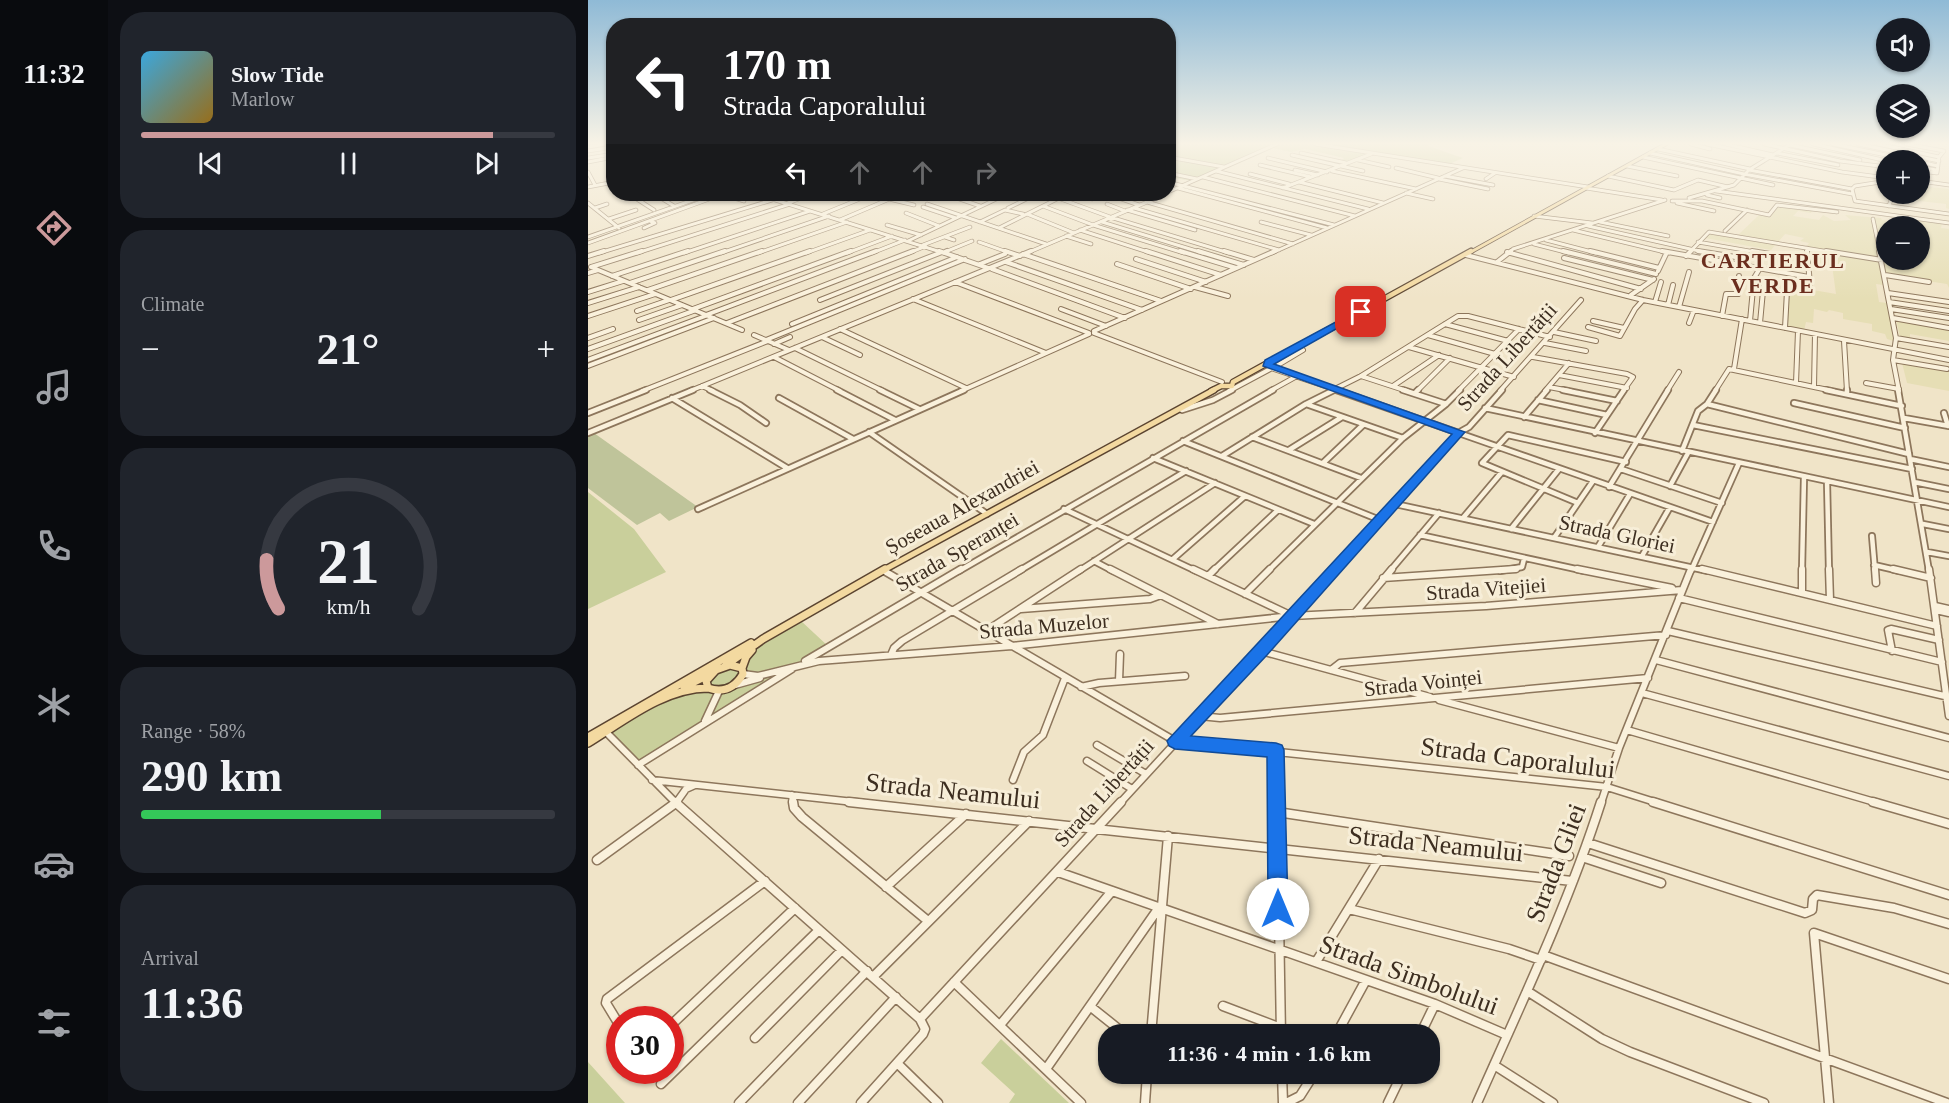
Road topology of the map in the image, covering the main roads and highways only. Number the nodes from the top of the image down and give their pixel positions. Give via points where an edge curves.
1 (1572, 195) edge
2 (1500, 235) junction
3 (1252, 372) junction
4 (1232, 382) junction
5 (1245, 382) road end
6 (1222, 385) junction
7 (825, 602) junction
8 (724, 666) junction
9 (743, 671) junction
10 (712, 673) junction
11 (708, 688) junction
12 (614, 722) junction
13 (588, 737) edge
14 (588, 743) edge

1 - 2 main road
2 - 3 main road via 1296,348 1271,367
2 - 4 main road
3 - 4 main road
3 - 5 main road
4 - 6 main road via 1232,386
6 - 7 main road, Șoseaua Alexandriei
6 - 9 main road, Șoseaua Alexandriei via 759,646 746,657
7 - 8 main road, Șoseaua Alexandriei
7 - 12 main road
8 - 9 main road via 735,664
8 - 10 main road, Șoseaua Alexandriei
9 - 11 main road, Șoseaua Alexandriei via 733,686 718,691
10 - 11 main road via 706,681
10 - 12 main road
11 - 14 main road via 672,694
12 - 13 main road

